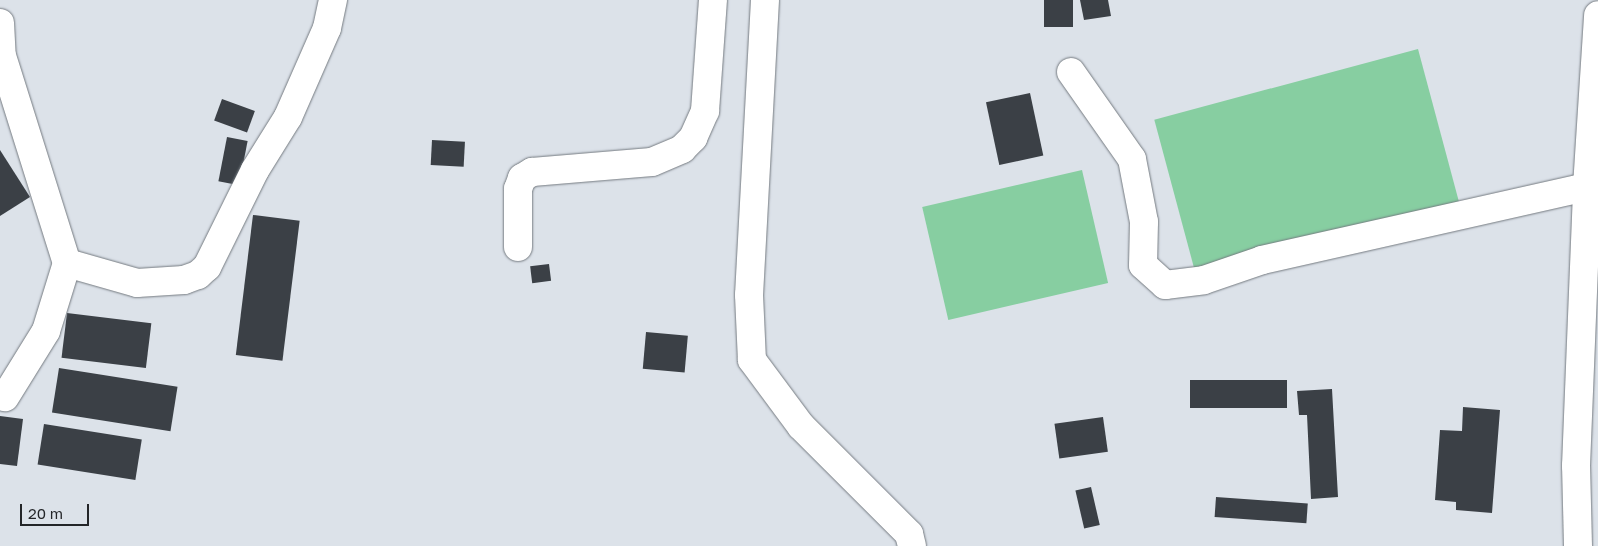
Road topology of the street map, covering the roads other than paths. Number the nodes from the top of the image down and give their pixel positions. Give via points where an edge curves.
1 (333, 0) edge
2 (713, 0) edge
3 (765, 0) edge
4 (1598, 14) edge
5 (0, 24) edge
6 (1072, 72) dead end
7 (1587, 187) junction
8 (518, 248) dead end
9 (67, 263) junction
10 (4, 397) dead end
11 (912, 546) edge
12 (1578, 546) edge

1 - 9 street via 327,28 288,117 254,170 207,267 198,275 184,280 137,283
2 - 8 street via 705,111 693,138 682,149 652,162 532,172 522,178 518,189
3 - 11 street via 749,295 752,360 802,426 909,534
4 - 7 street
5 - 9 street via 2,56
6 - 7 street via 1132,159 1144,222 1143,265 1165,285 1204,280 1262,260
7 - 12 street via 1576,466
9 - 10 street via 46,331

